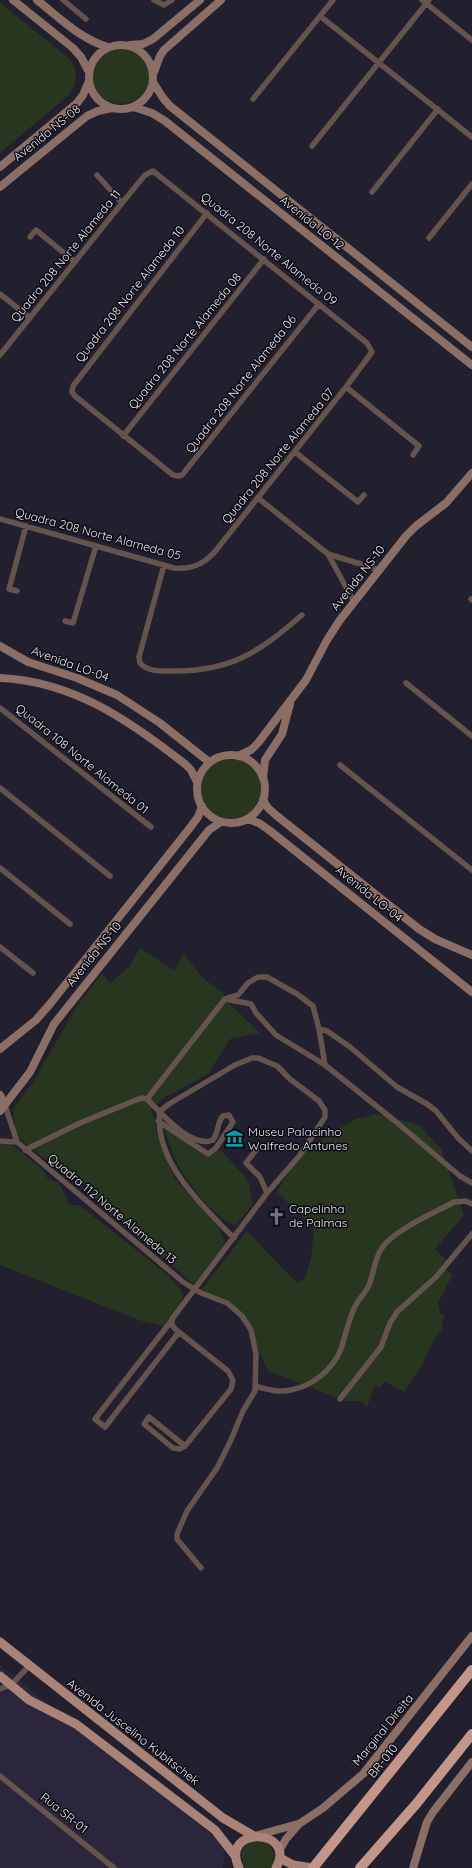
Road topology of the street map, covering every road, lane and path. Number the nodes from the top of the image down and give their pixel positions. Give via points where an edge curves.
1 (13, 0) edge
2 (37, 0) edge
3 (63, 0) edge
4 (154, 0) edge
5 (172, 0) edge
6 (200, 0) edge
7 (221, 0) edge
8 (333, 0) edge
9 (426, 1) edge
10 (320, 16) junction
11 (86, 19) dead end
12 (472, 40) edge
13 (129, 45) junction
14 (108, 47) junction
15 (379, 63) junction
16 (89, 72) junction
17 (153, 73) junction
18 (89, 81) junction
19 (153, 82) junction
20 (252, 99) dead end
21 (133, 107) junction
22 (113, 108) junction
23 (438, 109) junction
24 (472, 137) edge
25 (312, 146) dead end
26 (0, 167) edge
27 (151, 172) joint
28 (97, 175) dead end
29 (472, 184) edge
30 (0, 187) edge
31 (372, 192) dead end
32 (122, 203) junction
33 (207, 213) junction
34 (30, 237) dead end
35 (429, 238) dead end
36 (264, 259) junction
37 (75, 262) junction
38 (0, 294) edge
39 (319, 304) junction
40 (30, 318) junction
41 (472, 347) edge
42 (371, 348) joint
43 (0, 355) edge
44 (472, 366) edge
45 (346, 387) junction
46 (123, 436) junction
47 (295, 452) junction
48 (413, 455) dead end
49 (472, 473) edge
50 (472, 482) edge
51 (457, 491) junction
52 (364, 495) dead end
53 (258, 498) junction
54 (0, 518) edge
55 (26, 526) junction
56 (96, 546) junction
57 (328, 554) junction
58 (164, 565) junction
59 (191, 567) joint
60 (380, 570) junction
61 (17, 591) dead end
62 (354, 602) junction
63 (302, 614) dead end
64 (65, 621) dead end
65 (0, 646) edge
66 (0, 678) edge
67 (406, 683) dead end
68 (296, 693) junction
69 (0, 708) edge
70 (472, 736) edge
71 (238, 756) junction
72 (209, 762) junction
73 (340, 765) dead end
74 (263, 778) junction
75 (197, 782) junction
76 (0, 788) edge
77 (263, 800) junction
78 (202, 806) junction
79 (248, 819) junction
80 (221, 822) junction
81 (151, 827) dead end
82 (0, 868) edge
83 (472, 870) edge
84 (110, 876) dead end
85 (70, 924) dead end
86 (0, 947) edge
87 (472, 955) edge
88 (33, 973) dead end
89 (472, 992) edge
90 (225, 999) junction
91 (320, 1029) junction
92 (0, 1049) edge
93 (325, 1065) junction
94 (0, 1095) edge
95 (147, 1099) junction
96 (2, 1108) edge
97 (160, 1111) junction
98 (158, 1121) junction
99 (0, 1141) edge
100 (16, 1142) junction
101 (259, 1146) dead end
102 (25, 1150) junction
103 (472, 1151) edge
104 (472, 1182) edge
105 (267, 1194) junction
106 (472, 1204) edge
107 (472, 1234) edge
108 (234, 1238) junction
109 (196, 1288) junction
110 (172, 1319) junction
111 (179, 1332) junction
112 (255, 1386) junction
113 (340, 1399) dead end
114 (185, 1446) junction
115 (201, 1568) dead end
116 (472, 1636) edge
117 (0, 1642) edge
118 (29, 1666) junction
119 (472, 1670) edge
120 (0, 1676) edge
121 (11, 1685) junction
122 (0, 1689) edge
123 (472, 1734) edge
124 (472, 1762) edge
125 (0, 1776) edge
126 (298, 1824) junction
127 (256, 1836) junction
128 (279, 1854) junction
129 (236, 1857) junction
130 (114, 1868) edge
131 (239, 1868) edge
132 (276, 1868) edge
133 (313, 1868) edge
134 (360, 1868) edge
135 (413, 1868) edge

1 - 16 street via 73,48
2 - 14 street via 82,36
3 - 11 street
4 - 5 street via 164,5
6 - 13 street via 153,39 146,43
7 - 17 street via 164,50
8 - 10 street
9 - 12 street
9 - 15 street
10 - 15 street
10 - 20 street
13 - 14 street
13 - 17 street via 146,56
14 - 16 street, Avenida NS-08 via 97,55
15 - 23 street
15 - 25 street
16 - 18 street, Avenida NS-08
17 - 19 street
18 - 22 street, Avenida NS-08 via 97,98
18 - 26 street, Avenida NS-08 via 77,103
19 - 21 street via 147,96
19 - 41 street, Avenida LO-12 via 170,106
21 - 22 street, Avenida NS-08
21 - 44 street, Avenida LO-12 via 154,114 165,121
22 - 30 street, Avenida NS-08 via 98,110 86,116
23 - 24 street
23 - 31 street
27 - 32 street, Quadra 208 Norte Alameda 11 via 145,175
27 - 33 street, Quadra 208 Norte Alameda 09 via 158,174
28 - 32 street
29 - 35 street
32 - 37 street, Quadra 208 Norte Alameda 11
33 - 36 street, Quadra 208 Norte Alameda 09
33 - 46 street, Quadra 208 Norte Alameda 10 via 72,388 76,397
34 - 37 street via 36,230
36 - 39 street, Quadra 208 Norte Alameda 09
36 - 46 street, Quadra 208 Norte Alameda 08
37 - 40 street, Quadra 208 Norte Alameda 11
38 - 40 street
39 - 42 street, Quadra 208 Norte Alameda 09
39 - 46 street, Quadra 208 Norte Alameda 06 via 184,474 173,475
40 - 43 street, Quadra 208 Norte Alameda 11
42 - 45 street, Quadra 208 Norte Alameda 07 via 371,356
45 - 47 street, Quadra 208 Norte Alameda 07
45 - 48 street via 419,446
47 - 52 street via 358,502
47 - 53 street, Quadra 208 Norte Alameda 07
49 - 51 street, Avenida NS-10
50 - 51 street, Avenida NS-10
51 - 60 street, Avenida NS-10 via 444,505 410,531
53 - 57 street
53 - 59 street, Quadra 208 Norte Alameda 07 via 211,556 201,564
54 - 55 street, Quadra 208 Norte Alameda 05
55 - 56 street, Quadra 208 Norte Alameda 05
55 - 61 street via 9,589
56 - 58 street, Quadra 208 Norte Alameda 05
56 - 64 street via 73,623
57 - 60 street
57 - 62 street
58 - 59 street, Quadra 208 Norte Alameda 05
58 - 63 street via 139,657 140,663 146,668 186,671 222,666 262,648
60 - 62 street, Avenida NS-10
62 - 68 street, Avenida NS-10 via 332,631 310,673
65 - 72 street, Avenida LO-04 via 28,662 84,680 117,695 160,723
66 - 75 street via 59,689 106,709 138,728 185,764 194,773
67 - 70 street
68 - 71 street, Avenida NS-10 via 256,746
68 - 74 street, Avenida NS-10 via 281,736 265,760
69 - 81 street, Quadra 108 Norte Alameda 01
71 - 72 street, Avenida NS-10 via 225,756
71 - 74 street via 253,764
72 - 75 street
73 - 83 street
74 - 77 street, Avenida NS-10
75 - 78 street
76 - 84 street
77 - 79 street via 260,808
77 - 87 street, Avenida LO-04 via 277,816 414,926 435,939
78 - 80 street via 208,814
78 - 92 street, Avenida NS-10 via 189,830 50,1004 36,1020
79 - 80 street
79 - 89 street, Avenida LO-04 via 269,830
80 - 96 street, Avenida NS-10 via 200,840 54,1024 30,1072
82 - 85 street
86 - 88 street
90 - 91 street via 238,994 258,977 267,977 313,1006
90 - 93 street via 251,1004 276,1035
90 - 95 street
91 - 93 street
91 - 103 street via 350,1047 397,1087 436,1111
93 - 104 street via 460,1176
94 - 96 street
95 - 97 street
95 - 102 street via 136,1099
96 - 100 street
97 - 98 street
97 - 98 street via 180,1130 201,1140 213,1140 224,1116 229,1116 233,1122 216,1148 208,1154
97 - 105 street via 244,1061 258,1058 277,1066 319,1101 325,1110 325,1117 300,1155
98 - 108 street via 176,1171 201,1205
99 - 100 street
100 - 102 street, Quadra 112 Norte Alameda 13
101 - 105 street via 246,1163 260,1177
102 - 109 street, Quadra 112 Norte Alameda 13 via 176,1277
105 - 108 street
106 - 112 street via 466,1200 454,1202 388,1241 381,1249 374,1263 369,1284 357,1302 340,1349 326,1372 306,1386 290,1391
107 - 113 street via 436,1277 397,1312 382,1346
108 - 109 street
109 - 110 street
109 - 112 street, Quadra 112 Norte Alameda 13 via 227,1303 242,1316 251,1330 256,1354
110 - 111 street via 172,1325
110 - 111 street via 95,1419 105,1427
111 - 114 street via 228,1371 233,1380 231,1390
112 - 115 street via 255,1391 217,1468 187,1511 178,1534 177,1539
114 - 114 street via 180,1449 174,1448 144,1424 149,1417
116 - 126 street, Marginal Direita via 363,1774 323,1808
117 - 118 main road, Avenida Juscelino Kubitschek
118 - 121 street
118 - 127 main road, Avenida Juscelino Kubitschek via 223,1818
119 - 133 highway, BR-010
120 - 121 main road
121 - 122 street
121 - 129 main road via 29,1700 76,1724 215,1830
123 - 134 highway via 417,1804
124 - 135 street via 432,1812
125 - 130 street, Rua SR-01
126 - 127 street
126 - 128 street via 286,1839
127 - 128 main road, Avenida Juscelino Kubitschek via 271,1840
127 - 129 main road via 241,1843
128 - 132 main road
128 - 133 main road, Avenida Juscelino Kubitschek via 293,1865
129 - 131 main road

